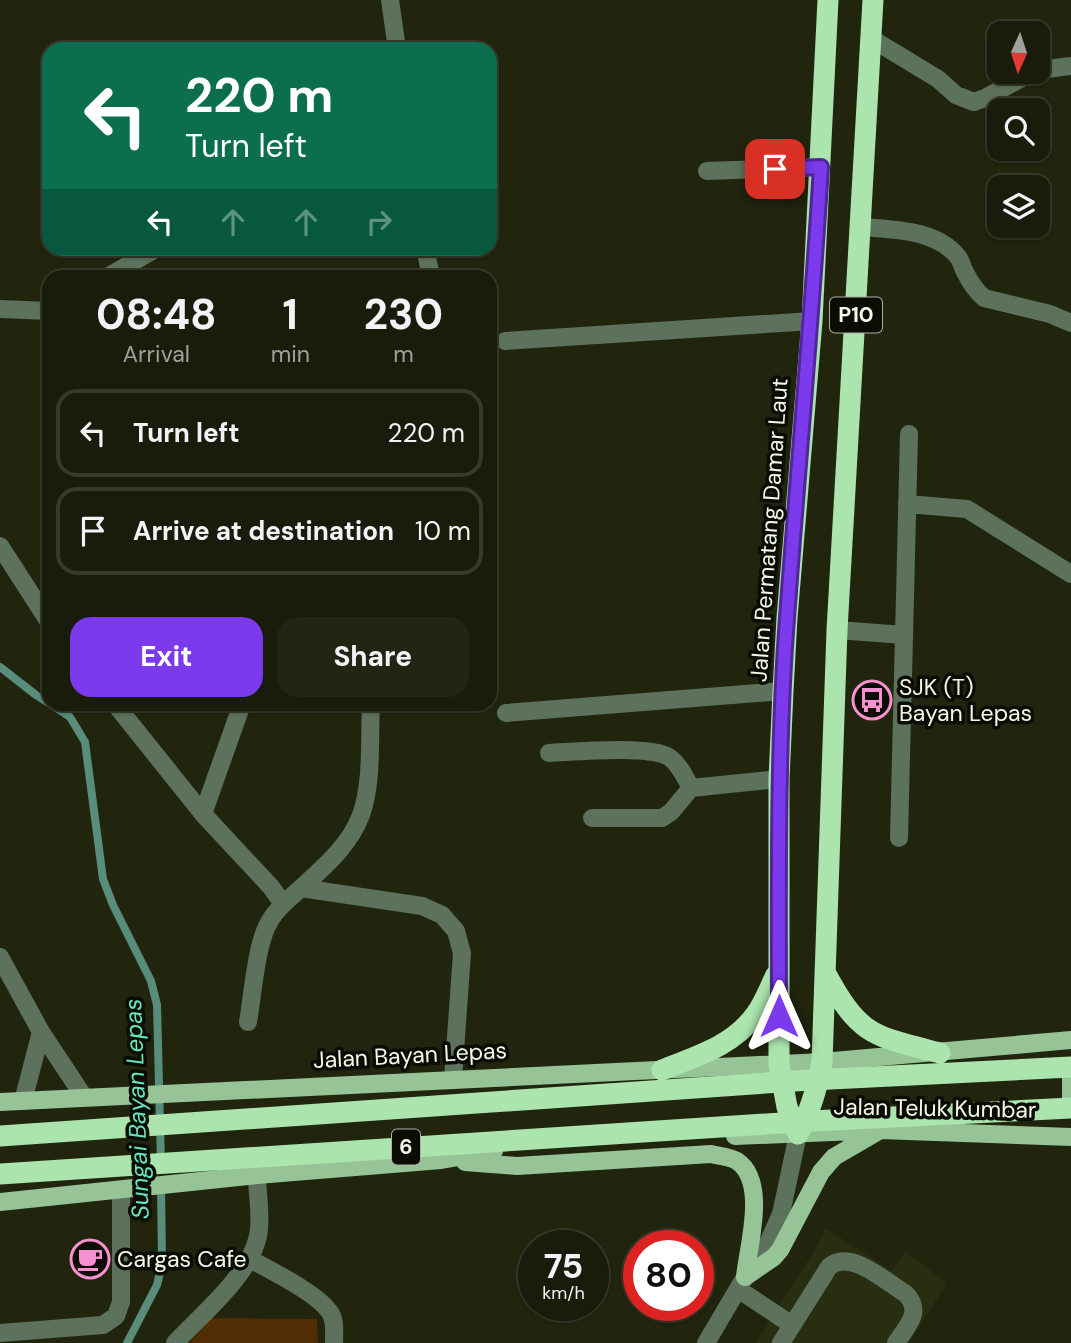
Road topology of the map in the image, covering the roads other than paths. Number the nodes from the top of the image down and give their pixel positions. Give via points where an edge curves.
1 (390, 0) edge
2 (828, 0) edge
3 (873, 0) edge
4 (872, 39) junction
5 (396, 42) edge
6 (1071, 66) edge
7 (1050, 69) edge
8 (1011, 84) edge
9 (821, 167) junction
10 (707, 171) dead end
11 (861, 228) junction
12 (143, 256) edge
13 (119, 270) edge
14 (0, 309) edge
15 (42, 311) edge
16 (812, 321) junction
17 (1071, 323) edge
18 (505, 341) dead end
19 (909, 434) dead end
20 (907, 504) junction
21 (0, 545) edge
22 (1071, 574) edge
23 (42, 611) edge
24 (837, 630) junction
25 (904, 635) junction
26 (783, 691) junction
27 (121, 711) edge
28 (240, 711) edge
29 (371, 711) edge
30 (506, 713) dead end
31 (549, 753) dead end
32 (779, 779) junction
33 (691, 788) junction
34 (203, 814) junction
35 (592, 818) dead end
36 (900, 838) dead end
37 (301, 888) junction
38 (283, 904) junction
39 (0, 957) edge
40 (779, 968) junction
41 (824, 970) junction
42 (248, 1022) dead end
43 (41, 1032) junction
44 (1071, 1040) edge
45 (940, 1052) junction
46 (822, 1062) junction
47 (779, 1064) junction
48 (662, 1070) junction
49 (1071, 1070) edge
50 (453, 1079) junction
51 (83, 1097) junction
52 (1071, 1098) edge
53 (23, 1101) junction
54 (0, 1102) edge
55 (1071, 1108) edge
56 (805, 1128) junction
57 (880, 1130) junction
58 (0, 1136) edge
59 (1071, 1137) edge
60 (441, 1160) junction
61 (0, 1174) edge
62 (257, 1175) junction
63 (121, 1190) junction
64 (0, 1202) edge
65 (250, 1259) junction
66 (742, 1283) junction
67 (792, 1325) junction
68 (0, 1333) edge
69 (175, 1343) edge
70 (334, 1343) edge
71 (706, 1343) edge
72 (781, 1343) edge
73 (896, 1343) edge

1 - 5 street
2 - 9 highway, Jalan Permatang Damar Laut / P10
3 - 4 highway, P10
4 - 8 street via 963,99 974,102
4 - 11 highway, P10
6 - 7 street
9 - 10 street
9 - 16 highway, Jalan Permatang Damar Laut / P10
11 - 17 street via 927,236 948,246 984,298
11 - 24 highway, P10
12 - 13 street
14 - 15 street
16 - 18 street
16 - 26 highway, Jalan Permatang Damar Laut / P10
19 - 20 street
20 - 22 street via 967,509
20 - 25 street
21 - 23 street
24 - 25 street
24 - 41 highway, P10
25 - 36 street
26 - 30 street
26 - 32 highway, Jalan Permatang Damar Laut / P10
27 - 34 street
28 - 34 street
29 - 37 street via 362,814 340,850
31 - 33 street via 641,751 668,756
32 - 33 street
32 - 40 highway, Jalan Permatang Damar Laut / P10
33 - 35 street via 662,818
34 - 38 street
37 - 38 street
37 - 50 street via 422,906 442,915 456,931 462,953
38 - 42 street via 262,938
39 - 43 street
40 - 47 highway, Jalan Permatang Damar Laut / P10
40 - 48 highway via 757,1013 737,1035
41 - 45 highway via 841,1002 868,1030
41 - 46 highway, P10
43 - 51 street
43 - 53 street
44 - 45 main road, Jalan Teluk Kumbar
45 - 46 main road, Jalan Teluk Kumbar
46 - 47 main road, Jalan Bayan Lepas
46 - 56 highway, P10
47 - 48 main road, Jalan Bayan Lepas
47 - 56 highway, P10 via 787,1107
48 - 50 main road, Jalan Bayan Lepas
49 - 52 main road
49 - 58 highway, Jalan Teluk Kumbar / 6, bridge via 810,1080
50 - 51 main road, Jalan Bayan Lepas
51 - 53 main road, Jalan Bayan Lepas
53 - 54 main road, Jalan Bayan Lepas
55 - 56 highway, Jalan Teluk Kumbar / 6
56 - 57 main road, Jalan Teluk Kumbar
56 - 60 main road via 479,1152
56 - 61 highway, 6, bridge
56 - 66 street via 781,1214 764,1252
57 - 59 main road, Jalan Teluk Kumbar
57 - 66 main road via 834,1157 821,1171 780,1250
60 - 62 main road
60 - 66 main road via 517,1167 711,1154 736,1161 748,1172 753,1186 754,1220
62 - 63 main road
62 - 65 street via 259,1234
63 - 64 main road
63 - 68 street via 121,1302 117,1317 103,1325
65 - 69 street
65 - 70 street via 330,1311
66 - 67 street
66 - 71 street
67 - 72 street
67 - 73 street via 829,1267 844,1260 855,1262 912,1301 912,1317

